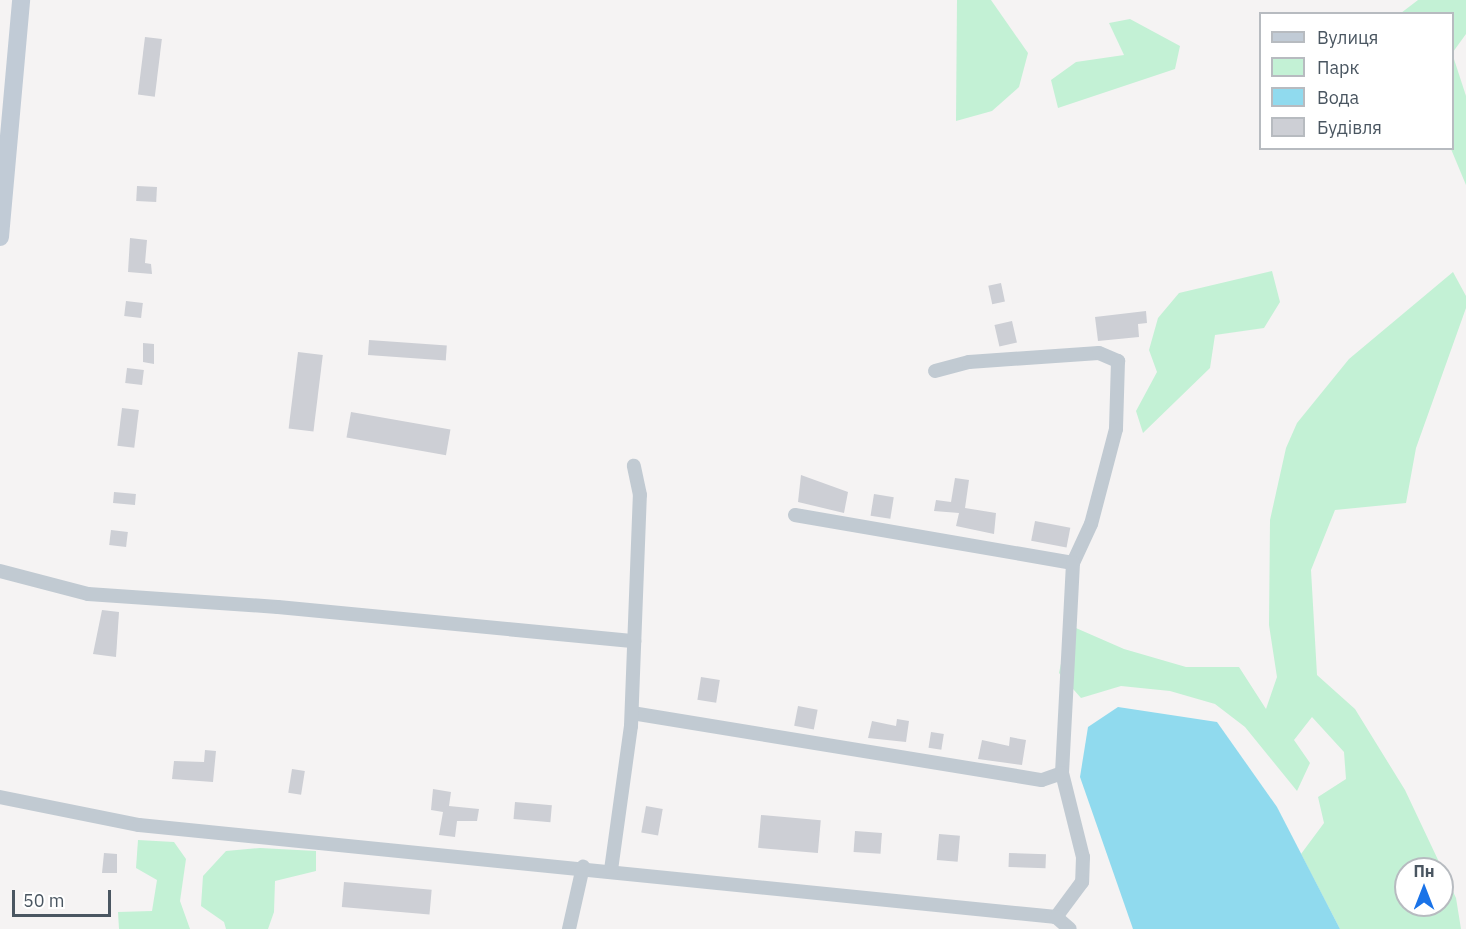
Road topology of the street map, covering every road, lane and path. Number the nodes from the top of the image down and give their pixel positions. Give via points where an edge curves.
1 (21, 0) edge
2 (6, 127) edge
3 (0, 237) edge
4 (935, 371) dead end
5 (634, 466) dead end
6 (795, 515) dead end
7 (1073, 563) junction
8 (0, 571) edge
9 (634, 641) junction
10 (632, 713) junction
11 (1062, 773) junction
12 (0, 797) edge
13 (583, 867) junction
14 (611, 870) junction
15 (1056, 917) junction
16 (569, 929) edge
17 (1070, 929) edge

1 - 2 street
2 - 3 street
4 - 7 street via 969,362 1099,353 1118,361 1116,429 1091,524
5 - 9 street via 640,495
6 - 7 street
7 - 11 street
8 - 9 street via 88,594 278,607
9 - 10 street
10 - 11 street via 1042,780
10 - 14 street
11 - 15 street via 1083,857 1082,882
12 - 13 street via 139,825
13 - 14 street
13 - 16 street
14 - 15 street
15 - 17 street

